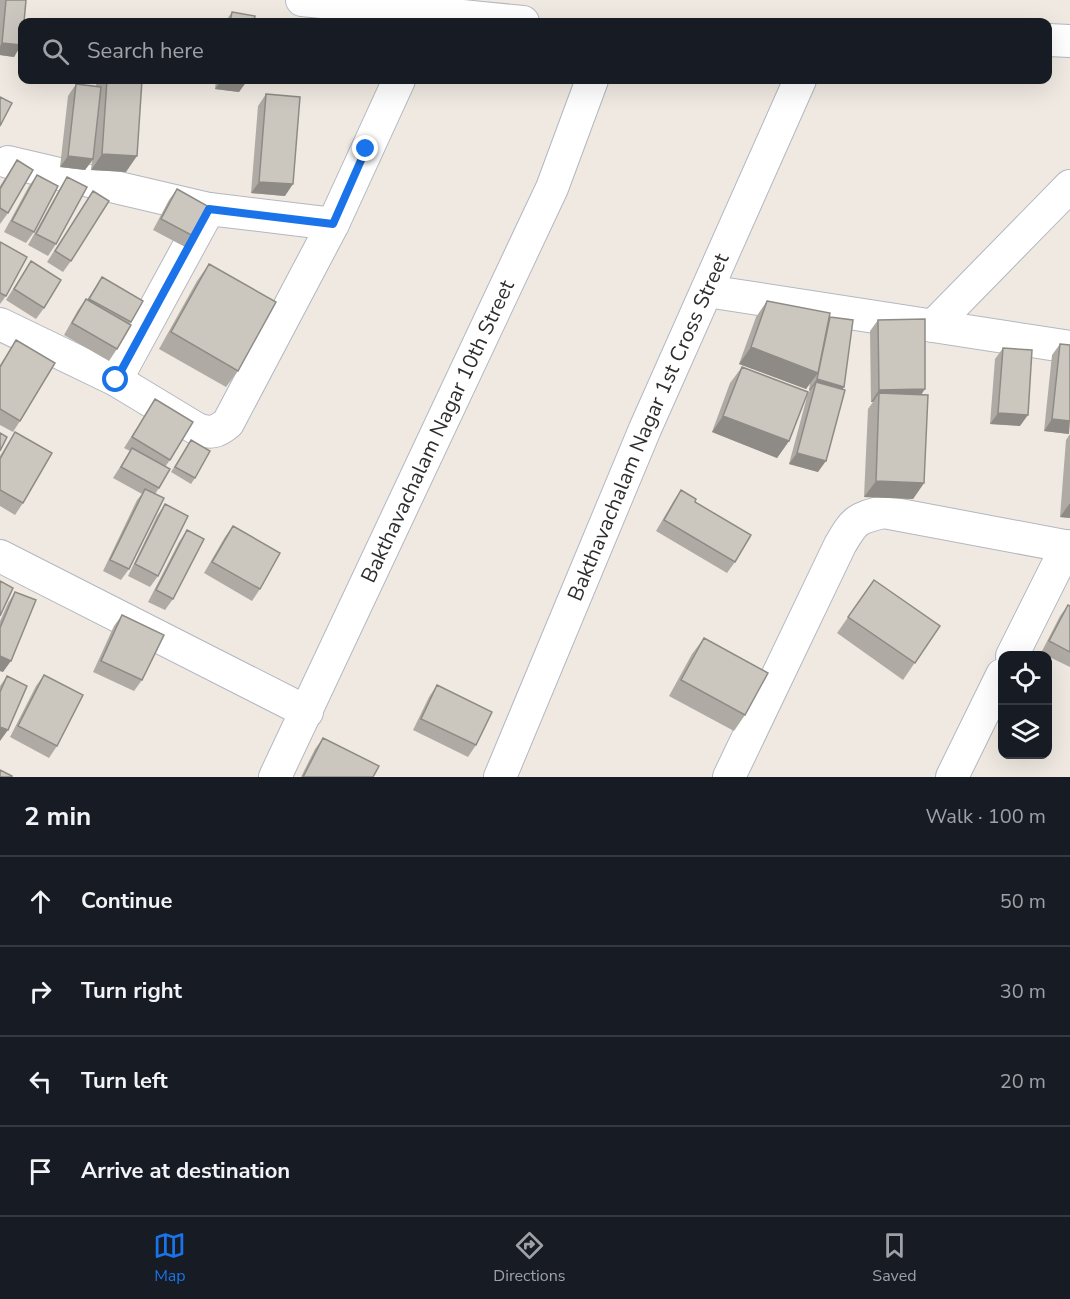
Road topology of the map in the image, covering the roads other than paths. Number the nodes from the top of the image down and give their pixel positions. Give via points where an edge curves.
1 (302, 0) edge
2 (429, 18) edge
3 (1052, 40) edge
4 (1070, 41) edge
5 (397, 84) edge
6 (591, 84) edge
7 (798, 84) edge
8 (8, 162) dead end
9 (1070, 186) edge
10 (209, 209) junction
11 (333, 224) junction
12 (707, 291) junction
13 (0, 324) edge
14 (933, 326) junction
15 (1070, 347) edge
16 (116, 380) junction
17 (1068, 546) edge
18 (0, 556) edge
19 (1015, 651) edge
20 (998, 683) edge
21 (307, 712) junction
22 (275, 777) edge
23 (500, 777) edge
24 (729, 777) edge
25 (952, 777) edge

1 - 2 street
3 - 4 street
5 - 11 street
6 - 21 street, Bakthavachalam Nagar 10th Street via 552,188
7 - 12 street, Bakthavachalam Nagar 1st Cross Street
8 - 10 street
9 - 14 street
10 - 11 street
10 - 16 street
11 - 16 street via 228,423 220,430 209,433 197,429
12 - 14 street
12 - 23 street, Bakthavachalam Nagar 1st Cross Street
13 - 16 street
14 - 15 street
17 - 19 street
17 - 24 street via 884,512 862,517 840,545
18 - 21 street
20 - 25 street
21 - 22 street, Bakthavachalam Nagar 10th Street

